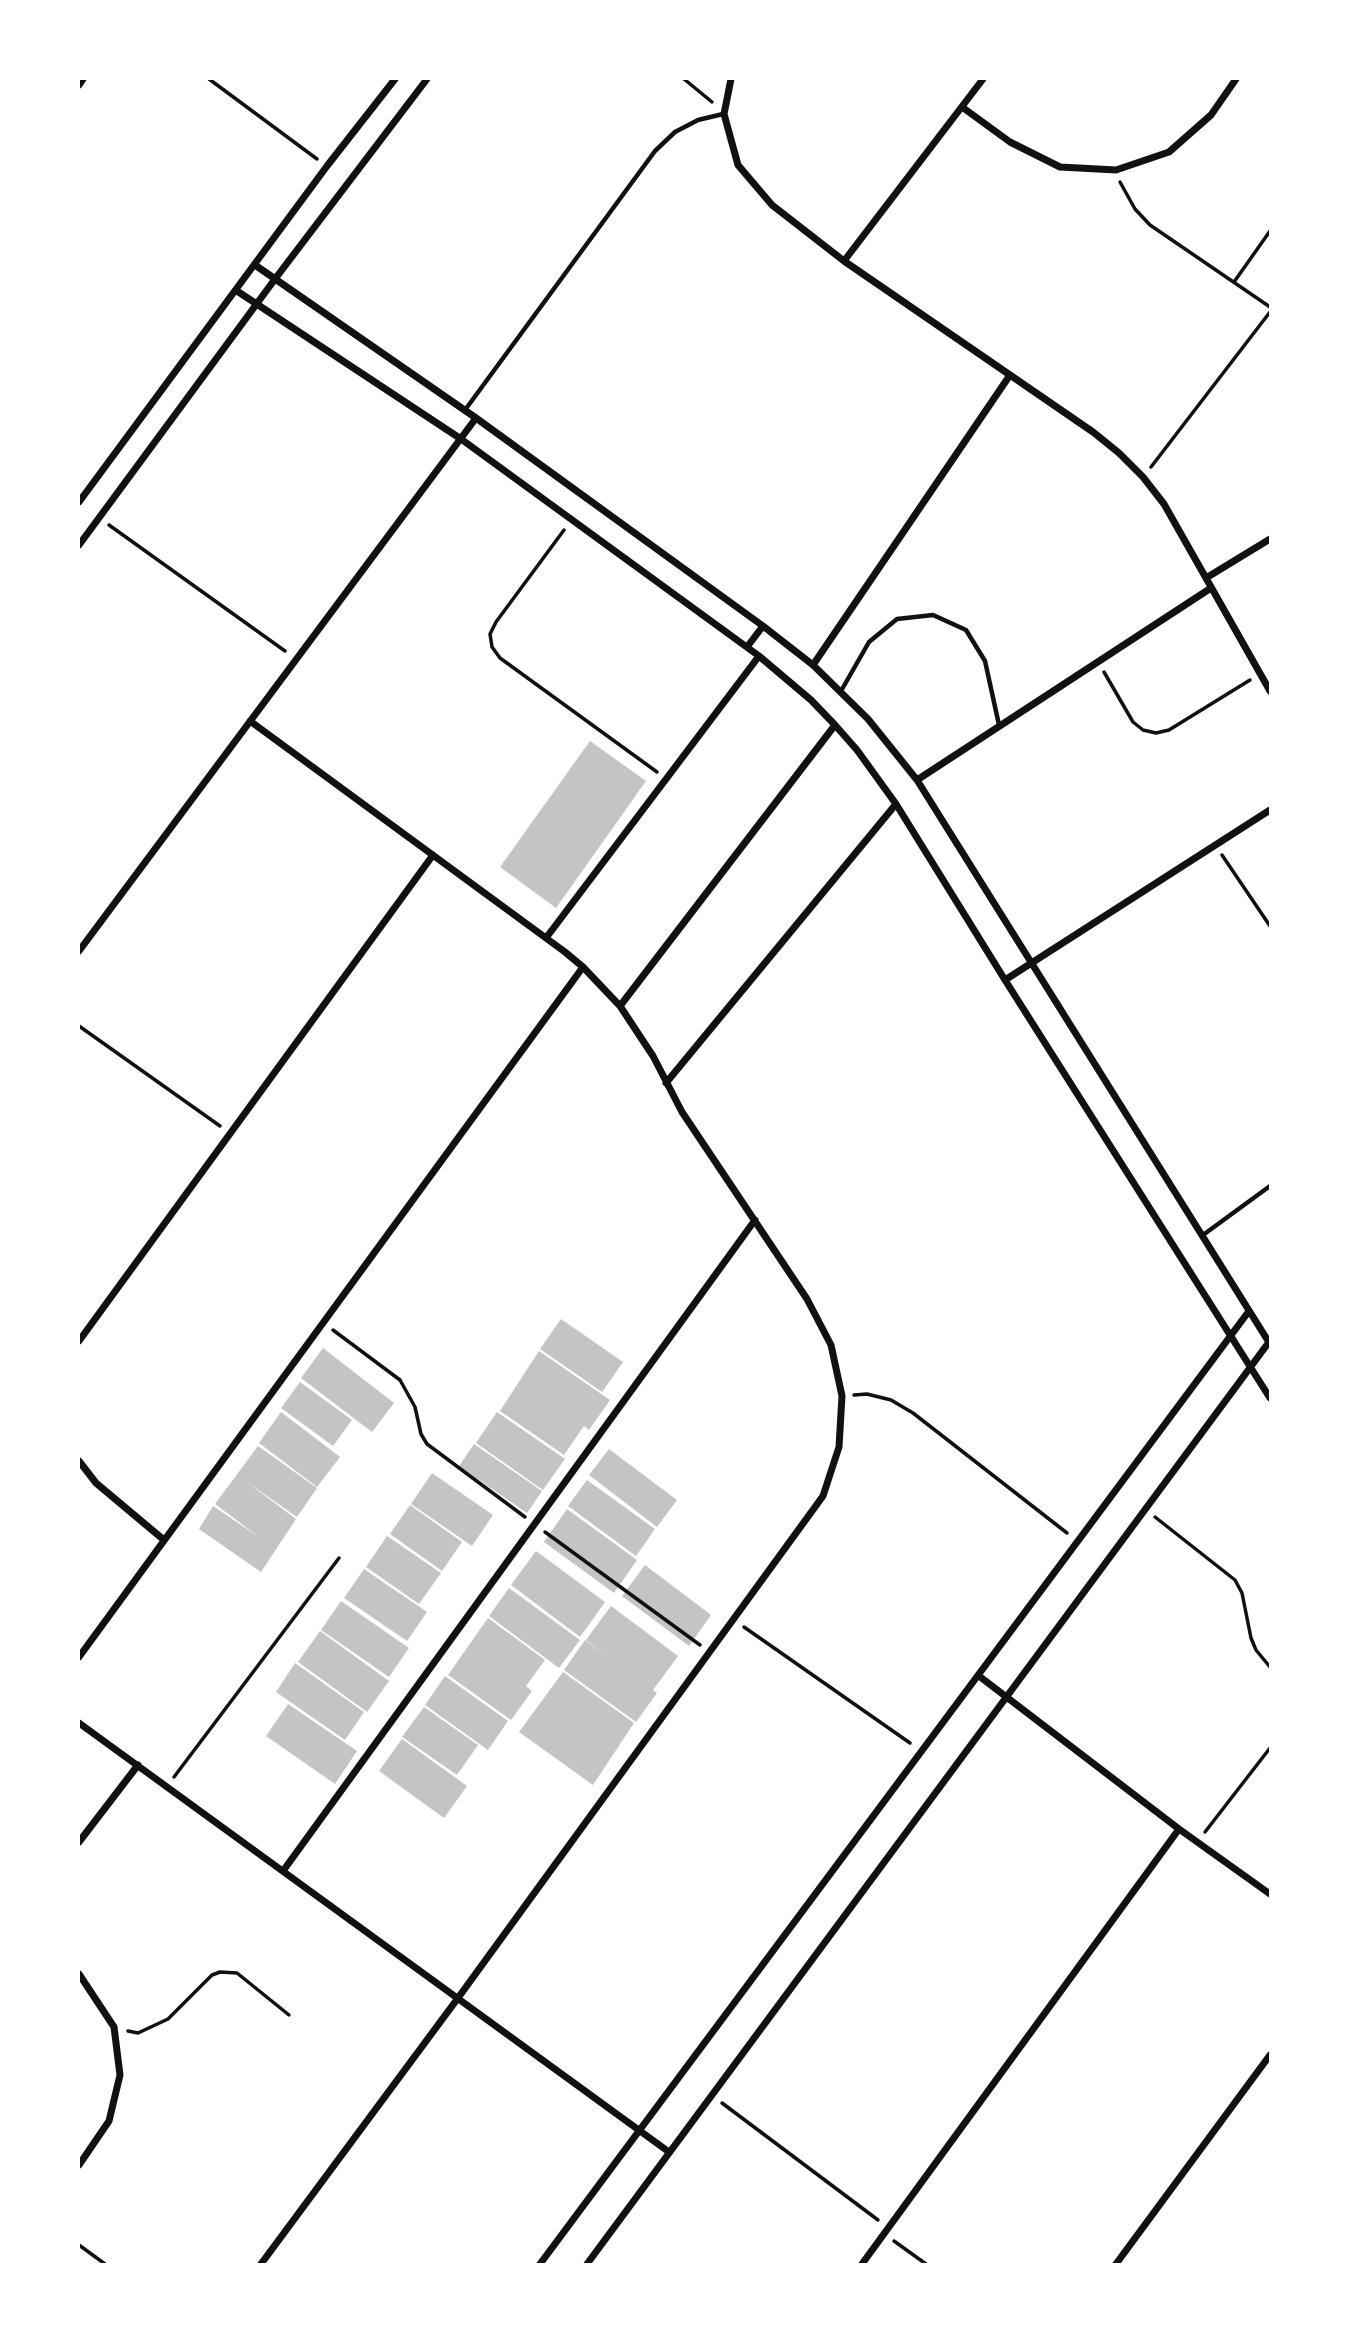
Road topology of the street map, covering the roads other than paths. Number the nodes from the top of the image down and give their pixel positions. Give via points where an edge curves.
1 (83, 79) edge
2 (395, 79) edge
3 (427, 79) edge
4 (731, 79) edge
5 (983, 79) edge
6 (1236, 79) edge
7 (79, 85) edge
8 (962, 107) junction
9 (724, 114) junction
10 (844, 261) junction
11 (256, 265) junction
12 (275, 279) junction
13 (237, 291) junction
14 (257, 304) junction
15 (1010, 376) junction
16 (465, 410) junction
17 (476, 418) junction
18 (461, 439) junction
19 (79, 502) edge
20 (1270, 538) edge
21 (79, 545) edge
22 (1206, 578) junction
23 (1211, 588) junction
24 (763, 626) junction
25 (747, 648) junction
26 (759, 656) junction
27 (813, 665) junction
28 (841, 691) junction
29 (1270, 691) edge
30 (250, 721) junction
31 (999, 724) junction
32 (835, 725) junction
33 (916, 779) junction
34 (896, 804) junction
35 (1270, 810) edge
36 (433, 855) junction
37 (545, 938) junction
38 (79, 951) edge
39 (1033, 962) junction
40 (583, 967) junction
41 (1005, 980) junction
42 (620, 1006) junction
43 (666, 1083) junction
44 (1270, 1186) edge
45 (755, 1220) junction
46 (1203, 1236) junction
47 (1249, 1311) junction
48 (1231, 1336) junction
49 (79, 1341) edge
50 (1270, 1343) edge
51 (1250, 1367) junction
52 (1270, 1398) edge
53 (79, 1461) edge
54 (164, 1539) junction
55 (79, 1657) edge
56 (979, 1676) junction
57 (1006, 1697) junction
58 (79, 1723) edge
59 (138, 1765) junction
60 (1180, 1829) junction
61 (79, 1842) edge
62 (283, 1871) junction
63 (1270, 1894) edge
64 (79, 1974) edge
65 (458, 1998) junction
66 (1270, 2055) edge
67 (640, 2131) junction
68 (669, 2152) junction
69 (79, 2165) edge
70 (261, 2264) edge
71 (540, 2264) edge
72 (586, 2264) edge
73 (862, 2264) edge
74 (1116, 2264) edge

1 - 7 street
2 - 11 street
3 - 12 street
4 - 9 street
5 - 8 street
6 - 8 street via 1211,115 1169,152 1116,170 1060,167 1010,142
8 - 10 street
9 - 10 street via 738,165 772,205
9 - 16 lane via 675,132 655,151
10 - 15 street
11 - 12 street
11 - 13 street
12 - 14 street
12 - 16 street
13 - 14 street
13 - 19 street
14 - 18 street
14 - 21 street
15 - 22 street via 1093,432 1143,477 1164,504
15 - 27 street
16 - 17 street
17 - 18 street
17 - 24 street
18 - 25 street
18 - 30 street
20 - 22 street
22 - 23 street
23 - 29 street
23 - 31 street
24 - 25 street
24 - 27 street
25 - 26 street
26 - 32 street
26 - 37 street
27 - 28 street
28 - 31 lane via 869,642 897,619 933,615 966,630 985,661
28 - 33 street
30 - 36 street
30 - 38 street
31 - 33 street
32 - 34 street
32 - 42 street
33 - 39 street
34 - 41 street
34 - 43 street
35 - 39 street
36 - 37 street
36 - 49 street
37 - 40 street
39 - 41 street
39 - 46 street
40 - 42 street
40 - 54 street
41 - 48 street
42 - 43 street
43 - 45 street
44 - 46 lane
45 - 62 street
45 - 65 street via 831,1345 842,1396 839,1447 823,1496
46 - 47 street
47 - 48 street
47 - 50 street
48 - 51 street
48 - 56 street
50 - 51 street
51 - 52 street
51 - 57 street
53 - 54 street via 96,1483
54 - 55 street
56 - 57 street
56 - 67 street
57 - 60 street
57 - 68 street
58 - 59 street
59 - 61 street
59 - 62 street
60 - 63 street
60 - 73 street
62 - 65 street
64 - 69 street via 114,2027 120,2075 109,2121
65 - 67 street
65 - 70 street
66 - 74 street
67 - 68 street
67 - 71 street
68 - 72 street

